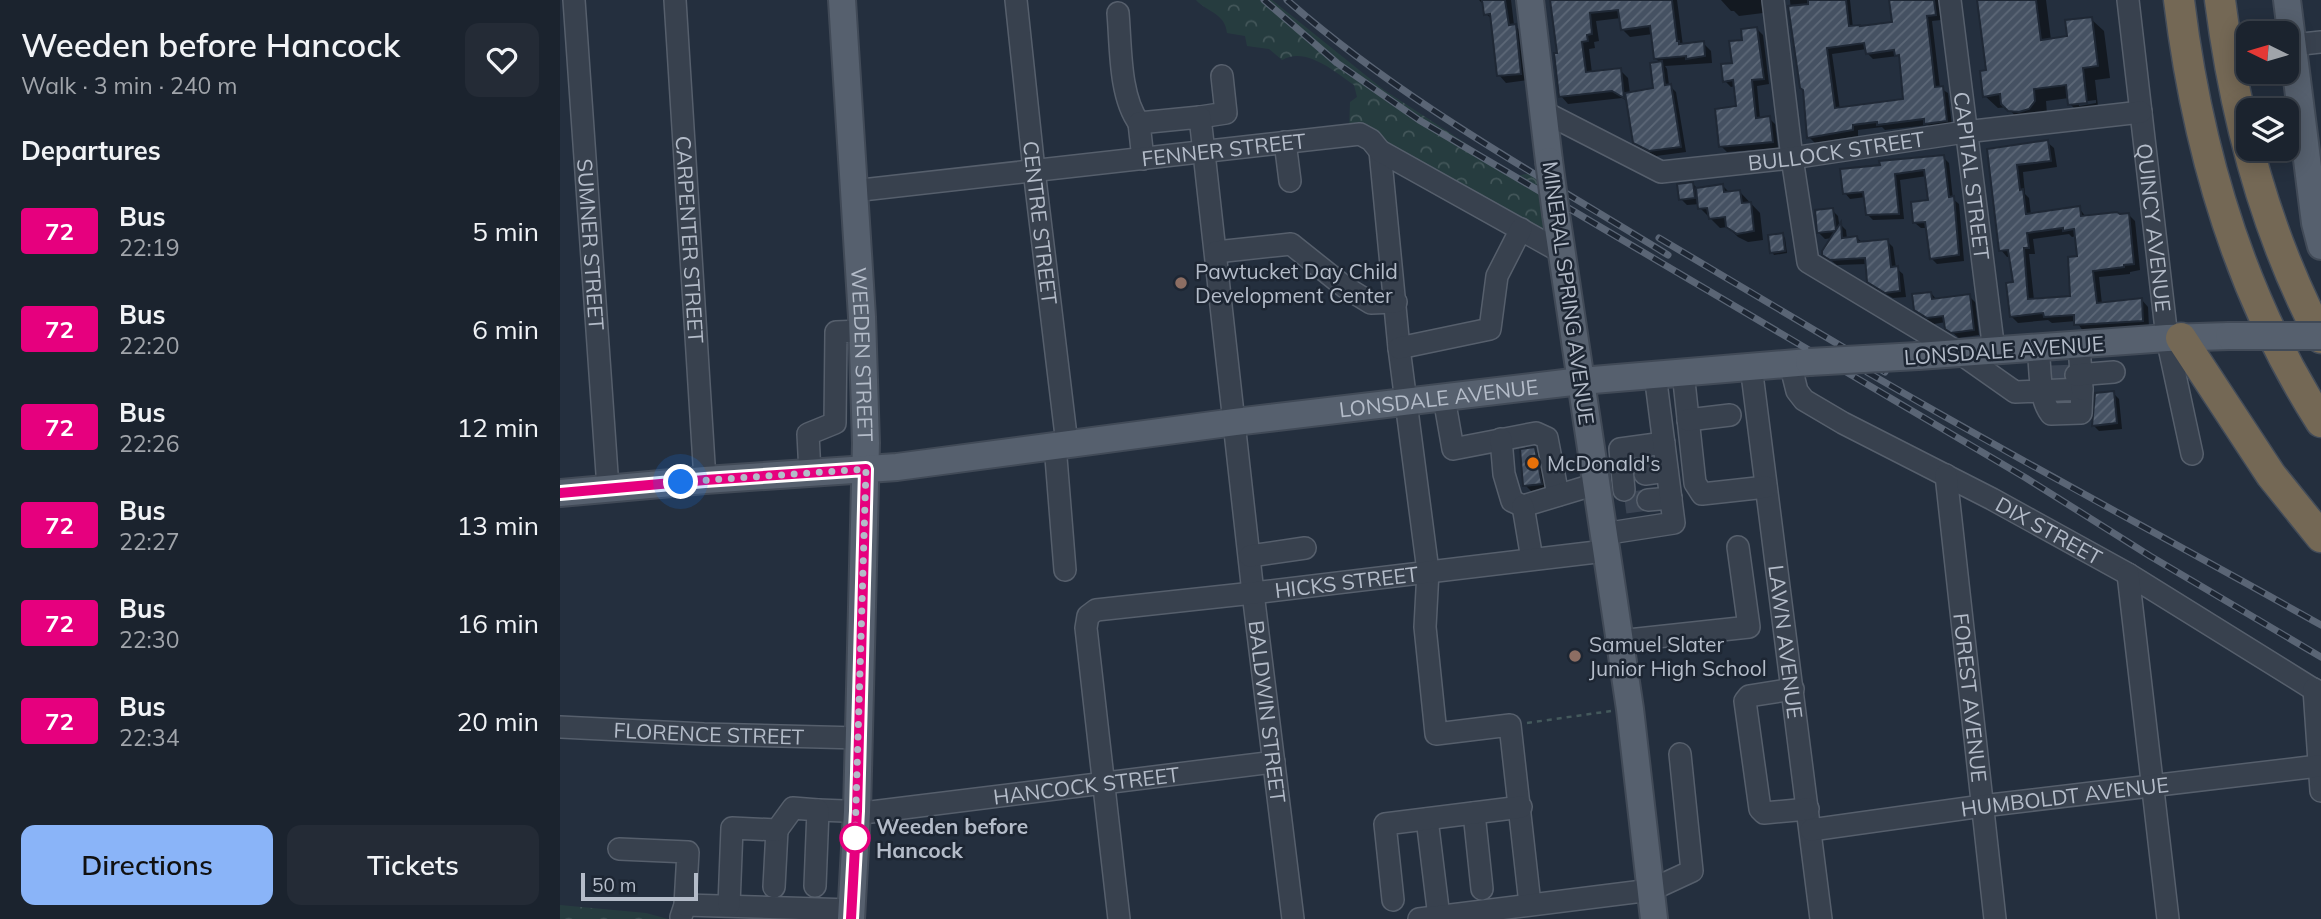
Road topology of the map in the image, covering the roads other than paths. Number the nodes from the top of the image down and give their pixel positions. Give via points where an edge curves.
1 (574, 0) edge
2 (675, 0) edge
3 (842, 0) edge
4 (1016, 0) edge
5 (1530, 0) edge
6 (1773, 0) edge
7 (1950, 0) edge
8 (2128, 0) edge
9 (2179, 0) edge
10 (2220, 0) edge
11 (2287, 0) edge
12 (1118, 13) dead end
13 (2290, 21) edge
14 (2321, 43) edge
15 (2300, 44) edge
16 (1222, 76) dead end
17 (2298, 84) edge
18 (1544, 112) junction
19 (2141, 112) junction
20 (1200, 117) junction
21 (1139, 123) junction
22 (1965, 132) junction
23 (1286, 142) junction
24 (1380, 151) junction
25 (1204, 152) junction
26 (1792, 158) junction
27 (1143, 159) junction
28 (1034, 170) junction
29 (1290, 181) dead end
30 (853, 191) junction
31 (1521, 229) junction
32 (2321, 246) edge
33 (1216, 252) junction
34 (1561, 252) junction
35 (1396, 302) junction
36 (862, 331) junction
37 (2321, 337) edge
38 (2174, 338) junction
39 (2079, 345) junction
40 (1399, 348) junction
41 (2038, 349) junction
42 (1994, 351) junction
43 (1961, 354) junction
44 (1800, 363) junction
45 (1751, 366) junction
46 (1683, 372) junction
47 (2114, 372) dead end
48 (1656, 374) junction
49 (2080, 379) junction
50 (1581, 381) junction
51 (2044, 381) junction
52 (1444, 398) junction
53 (1406, 402) junction
54 (1730, 415) dead end
55 (1688, 420) junction
56 (1235, 422) junction
57 (2321, 422) edge
58 (1547, 438) junction
59 (1501, 439) junction
60 (1664, 443) junction
61 (1061, 444) junction
62 (2192, 454) dead end
63 (866, 469) junction
64 (1667, 471) junction
65 (810, 473) junction
66 (1645, 474) tunnel mouth
67 (1946, 475) junction
68 (705, 480) junction
69 (1766, 486) junction
70 (608, 488) junction
71 (1597, 488) junction
72 (560, 493) edge
73 (1558, 495) junction
74 (1671, 498) junction
75 (1648, 500) tunnel mouth
76 (1523, 506) junction
77 (2321, 537) edge
78 (1604, 542) junction
79 (1738, 547) dead end
80 (1305, 548) dead end
81 (1250, 556) junction
82 (1532, 559) junction
83 (1065, 570) dead end
84 (1428, 571) junction
85 (2128, 575) junction
86 (1253, 593) junction
87 (1619, 641) junction
88 (1793, 689) junction
89 (2318, 691) edge
90 (560, 727) edge
91 (859, 738) junction
92 (1680, 754) dead end
93 (1274, 762) junction
94 (2318, 766) junction
95 (1104, 783) junction
96 (2154, 787) junction
97 (2321, 791) edge
98 (1982, 806) junction
99 (1521, 807) junction
100 (818, 810) junction
101 (857, 811) junction
102 (1474, 813) junction
103 (1427, 819) junction
104 (1809, 819) junction
105 (777, 830) junction
106 (619, 849) dead end
107 (815, 886) dead end
108 (774, 887) dead end
109 (1482, 889) dead end
110 (1651, 890) junction
111 (1393, 900) dead end
112 (1531, 904) junction
113 (729, 905) junction
114 (683, 912) edge
115 (851, 915) edge
116 (1466, 916) edge
117 (1429, 918) edge
118 (1119, 919) edge
119 (1293, 919) edge
120 (1654, 919) edge
121 (1821, 919) edge
122 (1995, 919) edge
123 (2168, 919) edge

1 - 70 street, SUMNER STREET
2 - 68 street, CARPENTER STREET
3 - 30 main road, WEEDEN STREET
4 - 28 street, CENTRE STREET
5 - 18 main road, MINERAL SPRING AVENUE
6 - 26 street
7 - 22 street, CAPITAL STREET
8 - 19 street, QUINCY AVENUE
9 - 57 highway via 2199,123 2230,233 2271,332
10 - 37 highway via 2235,97 2263,205
11 - 13 main road
12 - 21 street via 1127,98
14 - 15 street
16 - 20 street via 1226,113
17 - 32 main road
18 - 26 street, BULLOCK STREET via 1661,172
18 - 34 main road, MINERAL SPRING AVENUE, bridge
19 - 22 street, BULLOCK STREET
19 - 38 street, QUINCY AVENUE
20 - 21 street
20 - 25 street, BALDWIN STREET
21 - 27 street
22 - 26 street, BULLOCK STREET
22 - 42 street, CAPITAL STREET
23 - 24 street, FENNER STREET via 1360,134
23 - 25 street, FENNER STREET
23 - 29 street
24 - 31 street, FENNER STREET
24 - 35 street
25 - 27 street, FENNER STREET
25 - 33 street, BALDWIN STREET
26 - 43 street via 1808,262
27 - 28 street, FENNER STREET
28 - 30 street, FENNER STREET
28 - 61 street, CENTRE STREET
30 - 36 main road, WEEDEN STREET
31 - 34 street, FENNER STREET
31 - 40 street via 1497,276 1490,329
33 - 35 street via 1291,244 1371,303
33 - 56 street, BALDWIN STREET
34 - 50 main road, MINERAL SPRING AVENUE
35 - 40 street
36 - 63 main road, WEEDEN STREET
36 - 65 street via 836,332 835,423 808,434
37 - 38 main road, LONSDALE AVENUE, bridge
38 - 39 main road, LONSDALE AVENUE
38 - 62 street, QUINCY AVENUE
38 - 77 highway
39 - 41 main road, LONSDALE AVENUE
39 - 49 street
40 - 53 street
41 - 42 main road, LONSDALE AVENUE
41 - 51 street
42 - 43 main road, LONSDALE AVENUE
43 - 44 main road, LONSDALE AVENUE, bridge
43 - 51 street via 2015,392
44 - 45 main road, LONSDALE AVENUE
44 - 67 street, DIX STREET via 1797,391 1804,400
45 - 46 main road, LONSDALE AVENUE
45 - 69 street, LAWN AVENUE
46 - 48 main road, LONSDALE AVENUE
46 - 55 street
47 - 49 street
48 - 50 main road, LONSDALE AVENUE
48 - 60 street
49 - 51 street
50 - 52 main road, LONSDALE AVENUE
50 - 71 main road, MINERAL SPRING AVENUE
52 - 53 main road, LONSDALE AVENUE
52 - 59 street via 1453,449
53 - 56 main road, LONSDALE AVENUE
53 - 84 street
54 - 55 street
55 - 69 street via 1695,482 1702,494
56 - 61 main road, LONSDALE AVENUE
56 - 81 street, BALDWIN STREET
58 - 59 street via 1536,433
58 - 59 street via 1549,486 1545,495 1522,497 1514,487 1511,449
58 - 73 street
59 - 76 street via 1512,501
60 - 64 street
60 - 71 street via 1620,449 1624,497
61 - 63 main road, LONSDALE AVENUE
61 - 83 street, CENTRE STREET
63 - 65 main road, LONSDALE AVENUE
63 - 91 main road, WEEDEN STREET
64 - 66 street
64 - 74 street
65 - 68 main road, LONSDALE AVENUE
67 - 85 street, DIX STREET
67 - 98 street, FOREST AVENUE
68 - 70 main road, LONSDALE AVENUE
69 - 88 street, LAWN AVENUE
70 - 72 main road, LONSDALE AVENUE
71 - 73 street
71 - 78 main road, MINERAL SPRING AVENUE
73 - 76 street
74 - 75 street
74 - 78 street, HICKS STREET via 1674,523
76 - 82 street
78 - 82 street, HICKS STREET
78 - 87 main road, MINERAL SPRING AVENUE
79 - 87 street via 1749,627
80 - 81 street
81 - 86 street, BALDWIN STREET
82 - 84 street, HICKS STREET
84 - 86 street, HICKS STREET
84 - 99 street via 1425,627 1436,734 1510,725
85 - 89 street, DIX STREET
85 - 96 street
86 - 93 street, BALDWIN STREET
86 - 95 street, HICKS STREET via 1096,610 1088,616
87 - 110 main road, MINERAL SPRING AVENUE
88 - 104 street, LAWN AVENUE
88 - 104 street, HUMBOLDT AVENUE via 1749,696 1745,701 1760,809
89 - 94 street
90 - 91 street, FLORENCE STREET
91 - 101 main road, WEEDEN STREET
92 - 110 street via 1692,871
93 - 95 street, HANCOCK STREET
93 - 119 street, BALDWIN STREET
94 - 96 street, HUMBOLDT AVENUE
94 - 97 street
95 - 101 street, HANCOCK STREET
95 - 118 street
96 - 98 street, HUMBOLDT AVENUE
96 - 123 street
98 - 104 street, HUMBOLDT AVENUE
98 - 122 street, FOREST AVENUE
99 - 102 street
99 - 112 street
100 - 101 street, HANCOCK STREET
100 - 105 street, HANCOCK STREET via 793,808
100 - 107 street
101 - 115 main road, WEEDEN STREET
102 - 103 street
102 - 109 street
103 - 111 street via 1385,824
103 - 117 street
104 - 121 street, LAWN AVENUE
105 - 108 street
105 - 113 street via 732,828
106 - 114 street via 688,852
110 - 112 street
110 - 120 main road, MINERAL SPRING AVENUE
112 - 116 street
113 - 114 street
113 - 115 street
116 - 117 street

